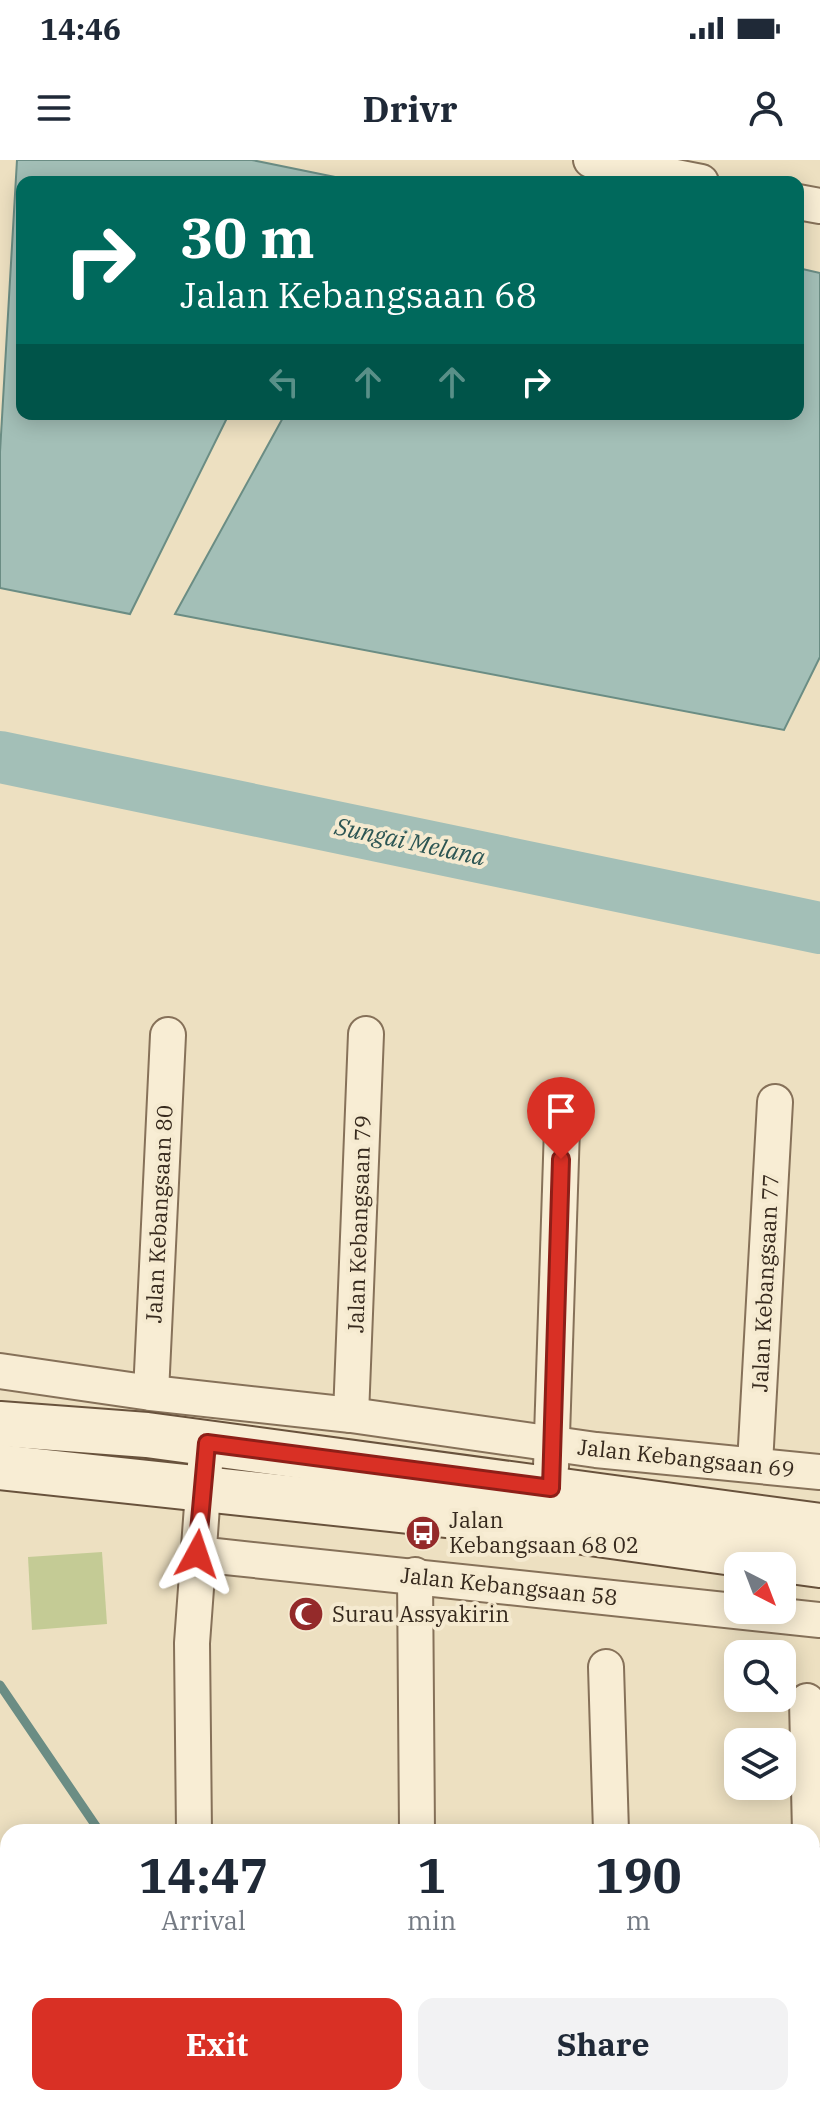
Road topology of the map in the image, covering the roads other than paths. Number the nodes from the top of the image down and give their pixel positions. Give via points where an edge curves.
1 (591, 160) edge
2 (671, 176) edge
3 (366, 1034) dead end
4 (168, 1035) dead end
5 (775, 1102) dead end
6 (562, 1128) dead end
7 (0, 1371) edge
8 (151, 1393) junction
9 (351, 1415) junction
10 (0, 1424) edge
11 (207, 1443) junction
12 (552, 1444) junction
13 (755, 1464) junction
14 (0, 1467) edge
15 (820, 1472) edge
16 (551, 1488) junction
17 (203, 1489) junction
18 (820, 1526) edge
19 (197, 1554) junction
20 (820, 1565) edge
21 (415, 1575) junction
22 (820, 1620) edge
23 (606, 1667) dead end
24 (807, 1701) dead end
25 (194, 1824) edge
26 (417, 1824) edge
27 (611, 1824) edge
28 (810, 1824) edge

1 - 2 street
3 - 9 street, Jalan Kebangsaan 79
4 - 8 street, Jalan Kebangsaan 80
5 - 13 street, Jalan Kebangsaan 77
6 - 12 street
7 - 8 street, Jalan Kebangsaan 69
8 - 9 street, Jalan Kebangsaan 69
9 - 12 street, Jalan Kebangsaan 69
10 - 11 street
11 - 16 street
11 - 17 street
12 - 13 street, Jalan Kebangsaan 69
12 - 16 street
13 - 15 street, Jalan Kebangsaan 69
14 - 17 street
16 - 18 street
17 - 19 street
17 - 20 street via 511,1522
19 - 21 street, Jalan Kebangsaan 58
19 - 25 street
21 - 22 street, Jalan Kebangsaan 58
21 - 26 street
23 - 27 street
24 - 28 street

